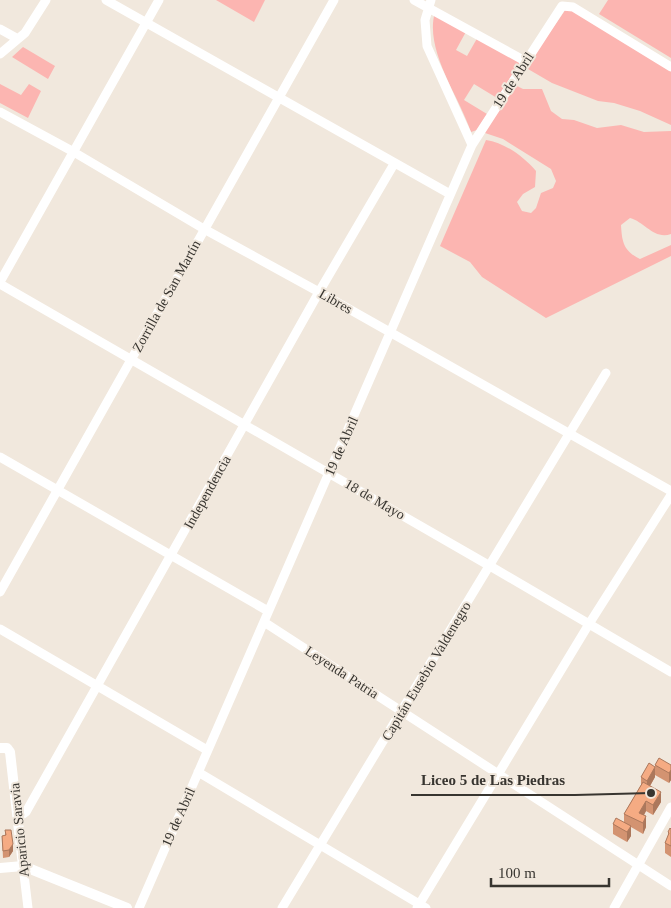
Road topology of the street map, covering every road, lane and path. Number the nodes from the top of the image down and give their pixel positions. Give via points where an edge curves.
1 (46, 0) edge
2 (106, 0) edge
3 (159, 0) edge
4 (334, 0) edge
5 (414, 0) edge
6 (429, 4) edge
7 (146, 23) junction
8 (0, 29) edge
9 (18, 40) junction
10 (0, 54) edge
11 (525, 61) junction
12 (671, 67) edge
13 (278, 98) junction
14 (0, 112) edge
15 (472, 145) junction
16 (72, 151) junction
17 (394, 164) junction
18 (450, 194) junction
19 (204, 229) junction
20 (0, 283) edge
21 (319, 292) junction
22 (390, 333) junction
23 (130, 360) junction
24 (606, 373) dead end
25 (245, 425) junction
26 (569, 434) junction
27 (0, 457) edge
28 (329, 473) junction
29 (57, 490) junction
30 (671, 491) edge
31 (671, 495) edge
32 (172, 555) junction
33 (490, 566) junction
34 (0, 592) edge
35 (268, 610) junction
36 (264, 622) junction
37 (589, 624) junction
38 (0, 629) edge
39 (671, 672) edge
40 (98, 686) junction
41 (403, 711) junction
42 (5, 750) edge
43 (207, 750) junction
44 (198, 772) junction
45 (499, 773) junction
46 (671, 807) edge
47 (18, 818) junction
48 (320, 845) junction
49 (638, 865) junction
50 (23, 866) junction
51 (0, 868) edge
52 (671, 886) edge
53 (421, 907) edge
54 (28, 908) edge
55 (127, 908) edge
56 (138, 908) edge
57 (282, 908) edge
58 (614, 908) edge

1 - 9 street via 31,26
2 - 7 street
3 - 7 street
4 - 13 street, Zorrilla de San Martín
5 - 6 street
6 - 11 street
6 - 15 street via 425,20 427,46
7 - 13 street
7 - 16 street
8 - 9 street
9 - 10 street
11 - 12 street, 19 de Abril via 562,6 573,6
11 - 15 street, 19 de Abril
13 - 17 street
13 - 19 street, Zorrilla de San Martín
14 - 16 street, Libres
15 - 18 street, 19 de Abril
16 - 19 street, Libres
16 - 20 street
17 - 18 street
17 - 21 street, Independencia
18 - 22 street, 19 de Abril
19 - 21 street, Libres
19 - 23 street, Zorrilla de San Martín
20 - 23 street, 18 de Mayo
21 - 22 street, Libres
21 - 25 street, Independencia
22 - 26 street, Libres
22 - 28 street, 19 de Abril
23 - 25 street, 18 de Mayo
23 - 29 street, Zorrilla de San Martín
24 - 26 street, Capitán Eusebio Valdenegro
25 - 28 street, 18 de Mayo
25 - 32 street, Independencia
26 - 30 street, Libres
26 - 33 street, Capitán Eusebio Valdenegro
27 - 29 street
28 - 33 street, 18 de Mayo
28 - 35 street, 19 de Abril
29 - 32 street
29 - 34 street, Zorrilla de San Martín
31 - 37 street
32 - 35 street
32 - 40 street, Independencia
33 - 37 street, 18 de Mayo
33 - 41 street, Capitán Eusebio Valdenegro
35 - 36 street, 19 de Abril
36 - 41 street, Leyenda Patria
36 - 43 street, 19 de Abril
37 - 39 street, 18 de Mayo
37 - 45 street
38 - 40 street
40 - 43 street
40 - 47 street, Independencia via 26,812
41 - 45 street, Leyenda Patria
41 - 48 street, Capitán Eusebio Valdenegro
42 - 47 street, Aparicio Saravia
43 - 44 street, 19 de Abril
44 - 48 street
44 - 56 street, 19 de Abril
45 - 49 street, Leyenda Patria
45 - 53 street
46 - 49 street
47 - 50 street, Aparicio Saravia
48 - 53 street
48 - 57 street, Capitán Eusebio Valdenegro
49 - 52 street, Leyenda Patria
49 - 58 street
50 - 51 street
50 - 54 street, Aparicio Saravia
50 - 55 street

